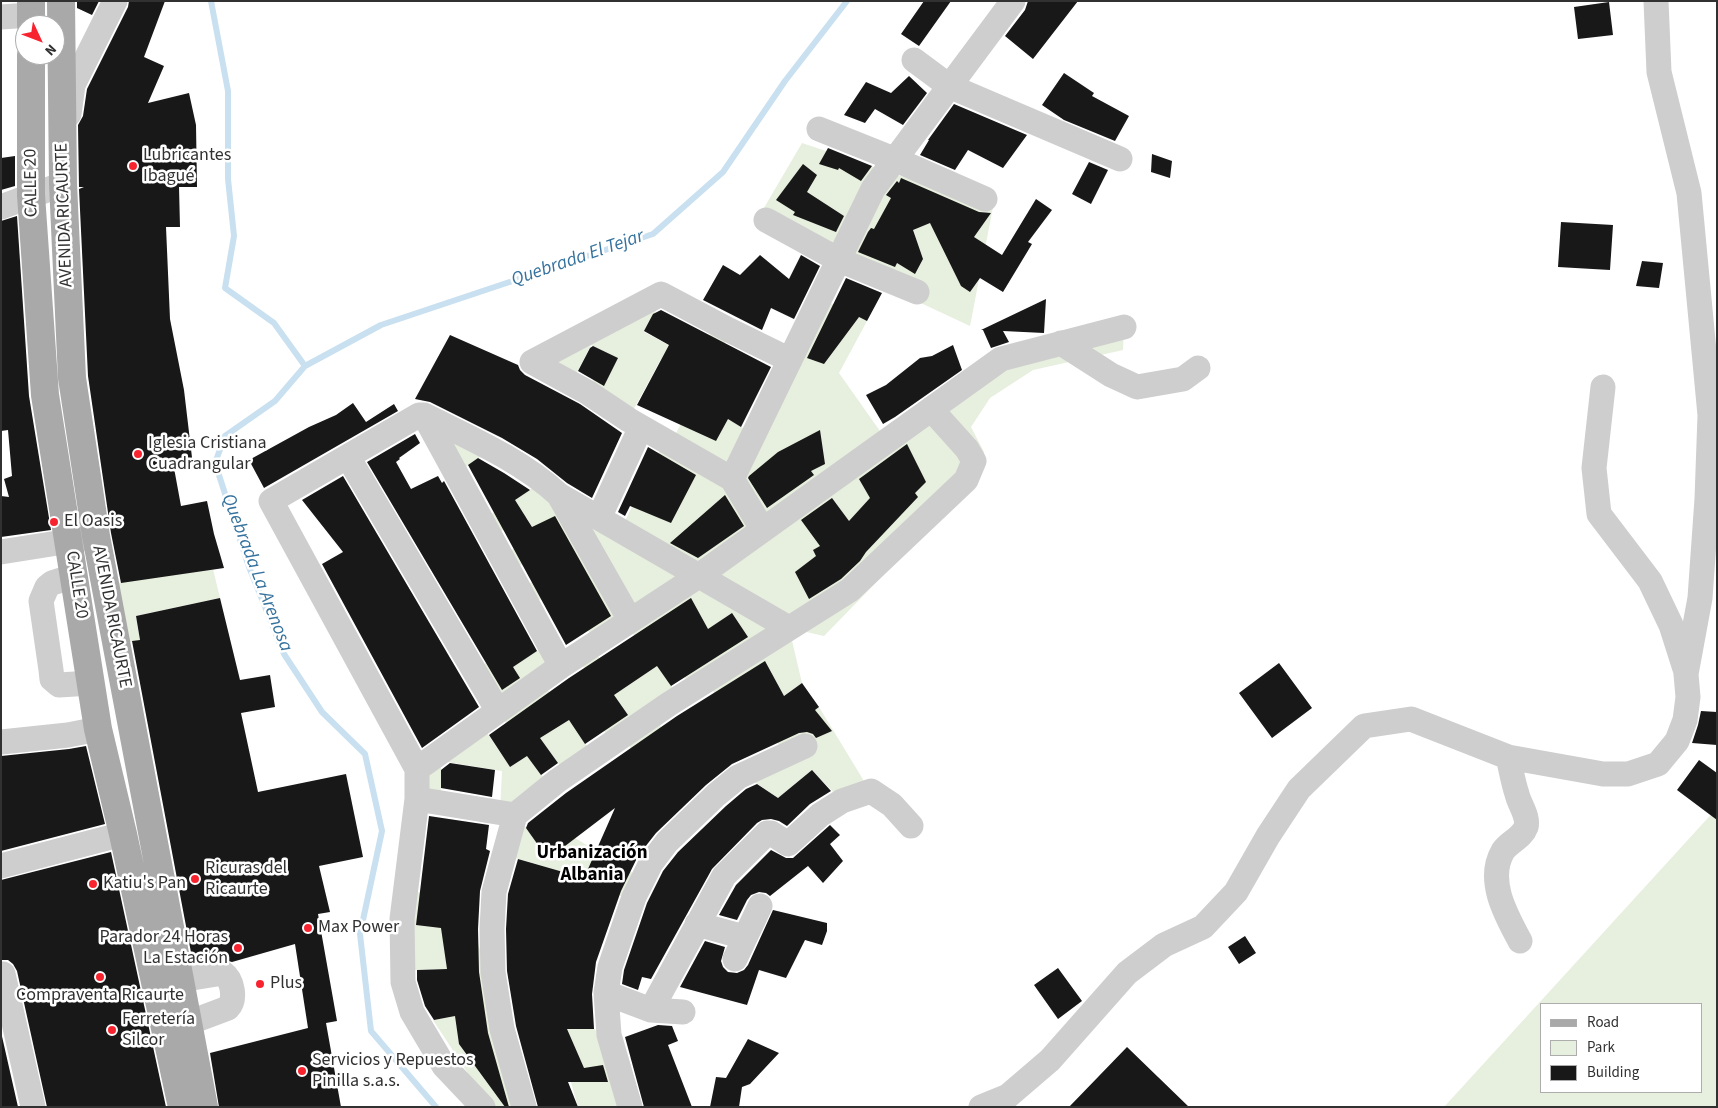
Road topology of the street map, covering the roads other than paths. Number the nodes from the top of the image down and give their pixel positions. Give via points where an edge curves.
1 (61, 1) edge
2 (115, 1) edge
3 (1656, 1) edge
4 (1007, 3) edge
5 (31, 14) edge
6 (1, 17) edge
7 (914, 60) dead end
8 (31, 65) edge
9 (949, 86) junction
10 (62, 129) junction
11 (819, 129) dead end
12 (894, 159) junction
13 (1120, 159) dead end
14 (63, 184) junction
15 (31, 195) junction
16 (985, 199) dead end
17 (1, 206) edge
18 (766, 220) dead end
19 (839, 260) junction
20 (917, 292) dead end
21 (1124, 327) dead end
22 (1061, 343) junction
23 (790, 360) junction
24 (1198, 368) dead end
25 (1603, 387) dead end
26 (931, 409) junction
27 (424, 415) junction
28 (642, 427) junction
29 (348, 457) junction
30 (732, 479) junction
31 (559, 495) junction
32 (600, 518) junction
33 (763, 530) junction
34 (96, 536) junction
35 (69, 541) junction
36 (1, 552) edge
37 (74, 576) junction
38 (699, 576) junction
39 (630, 620) junction
40 (789, 628) junction
41 (561, 666) junction
42 (1686, 674) junction
43 (91, 683) junction
44 (498, 711) junction
45 (98, 729) junction
46 (1, 742) edge
47 (805, 746) dead end
48 (1508, 756) junction
49 (417, 769) junction
50 (417, 799) junction
51 (515, 815) junction
52 (911, 826) dead end
53 (123, 834) junction
54 (1, 866) edge
55 (760, 906) dead end
56 (697, 924) junction
57 (1520, 941) dead end
58 (3, 974) dead end
59 (180, 980) junction
60 (606, 993) junction
61 (651, 1010) junction
62 (683, 1012) dead end
63 (188, 1023) junction
64 (32, 1107) edge
65 (182, 1107) edge
66 (204, 1107) edge
67 (483, 1107) edge
68 (524, 1107) edge
69 (630, 1107) edge
70 (981, 1107) edge

1 - 10 main road, AVENIDA RICAURTE
2 - 10 street via 73,85 68,121
3 - 42 street via 1659,72 1689,193 1710,415 1700,598
4 - 9 street
5 - 6 street
7 - 9 street
8 - 15 main road, CALLE 20
9 - 12 street
9 - 13 street
10 - 14 main road, AVENIDA RICAURTE
11 - 12 street
12 - 16 street
12 - 19 street via 873,189
14 - 15 street
14 - 34 main road, AVENIDA RICAURTE via 72,378
15 - 17 street
15 - 35 main road, CALLE 20 via 45,395
18 - 19 street
19 - 20 street
19 - 23 street
21 - 22 street
22 - 24 street via 1111,375 1137,387 1183,379
22 - 26 street via 1001,359
23 - 28 street via 661,294 532,362
23 - 30 street
25 - 42 street via 1594,468 1599,514 1650,581 1671,625
26 - 33 street
26 - 40 street via 974,461 966,480 850,590
27 - 29 street
27 - 31 street via 543,480
27 - 41 street
28 - 30 street
28 - 32 street
29 - 44 street
29 - 49 street via 271,501
30 - 33 street
31 - 32 street
31 - 39 street
32 - 38 street
33 - 38 street
34 - 35 street
34 - 59 main road, AVENIDA RICAURTE
35 - 36 street
35 - 37 main road, CALLE 20
37 - 43 main road, CALLE 20
37 - 43 street via 52,583 41,601 52,680 59,686
38 - 39 street
38 - 40 street
39 - 41 street
40 - 51 street via 676,699 557,781
41 - 44 street
42 - 48 street via 1685,720 1676,741 1658,764 1628,774 1603,774
43 - 45 main road, CALLE 20
44 - 49 street
45 - 46 street
45 - 53 main road, CALLE 20
47 - 60 street via 738,777 667,842 651,863 634,898 610,967
48 - 57 street via 1527,825 1504,850 1496,866 1497,884 1504,911
48 - 70 street via 1411,719 1364,726 1299,789 1236,892 1203,927 1164,945 1127,973 1050,1060 1008,1096
49 - 50 street
50 - 51 street
50 - 67 street via 402,918 403,982 412,1012 444,1066
51 - 68 street via 494,892 492,947 502,1029
52 - 56 street via 892,805 871,791 842,801 820,815 788,844 768,833 724,876
53 - 54 street
53 - 65 main road, CALLE 20
55 - 56 street via 739,948
56 - 61 street
58 - 64 street
59 - 63 main road, AVENIDA RICAURTE
59 - 63 street via 224,973 228,976 234,997 228,1008
60 - 61 street
60 - 69 street via 609,1035
61 - 62 street
63 - 66 main road, AVENIDA RICAURTE

